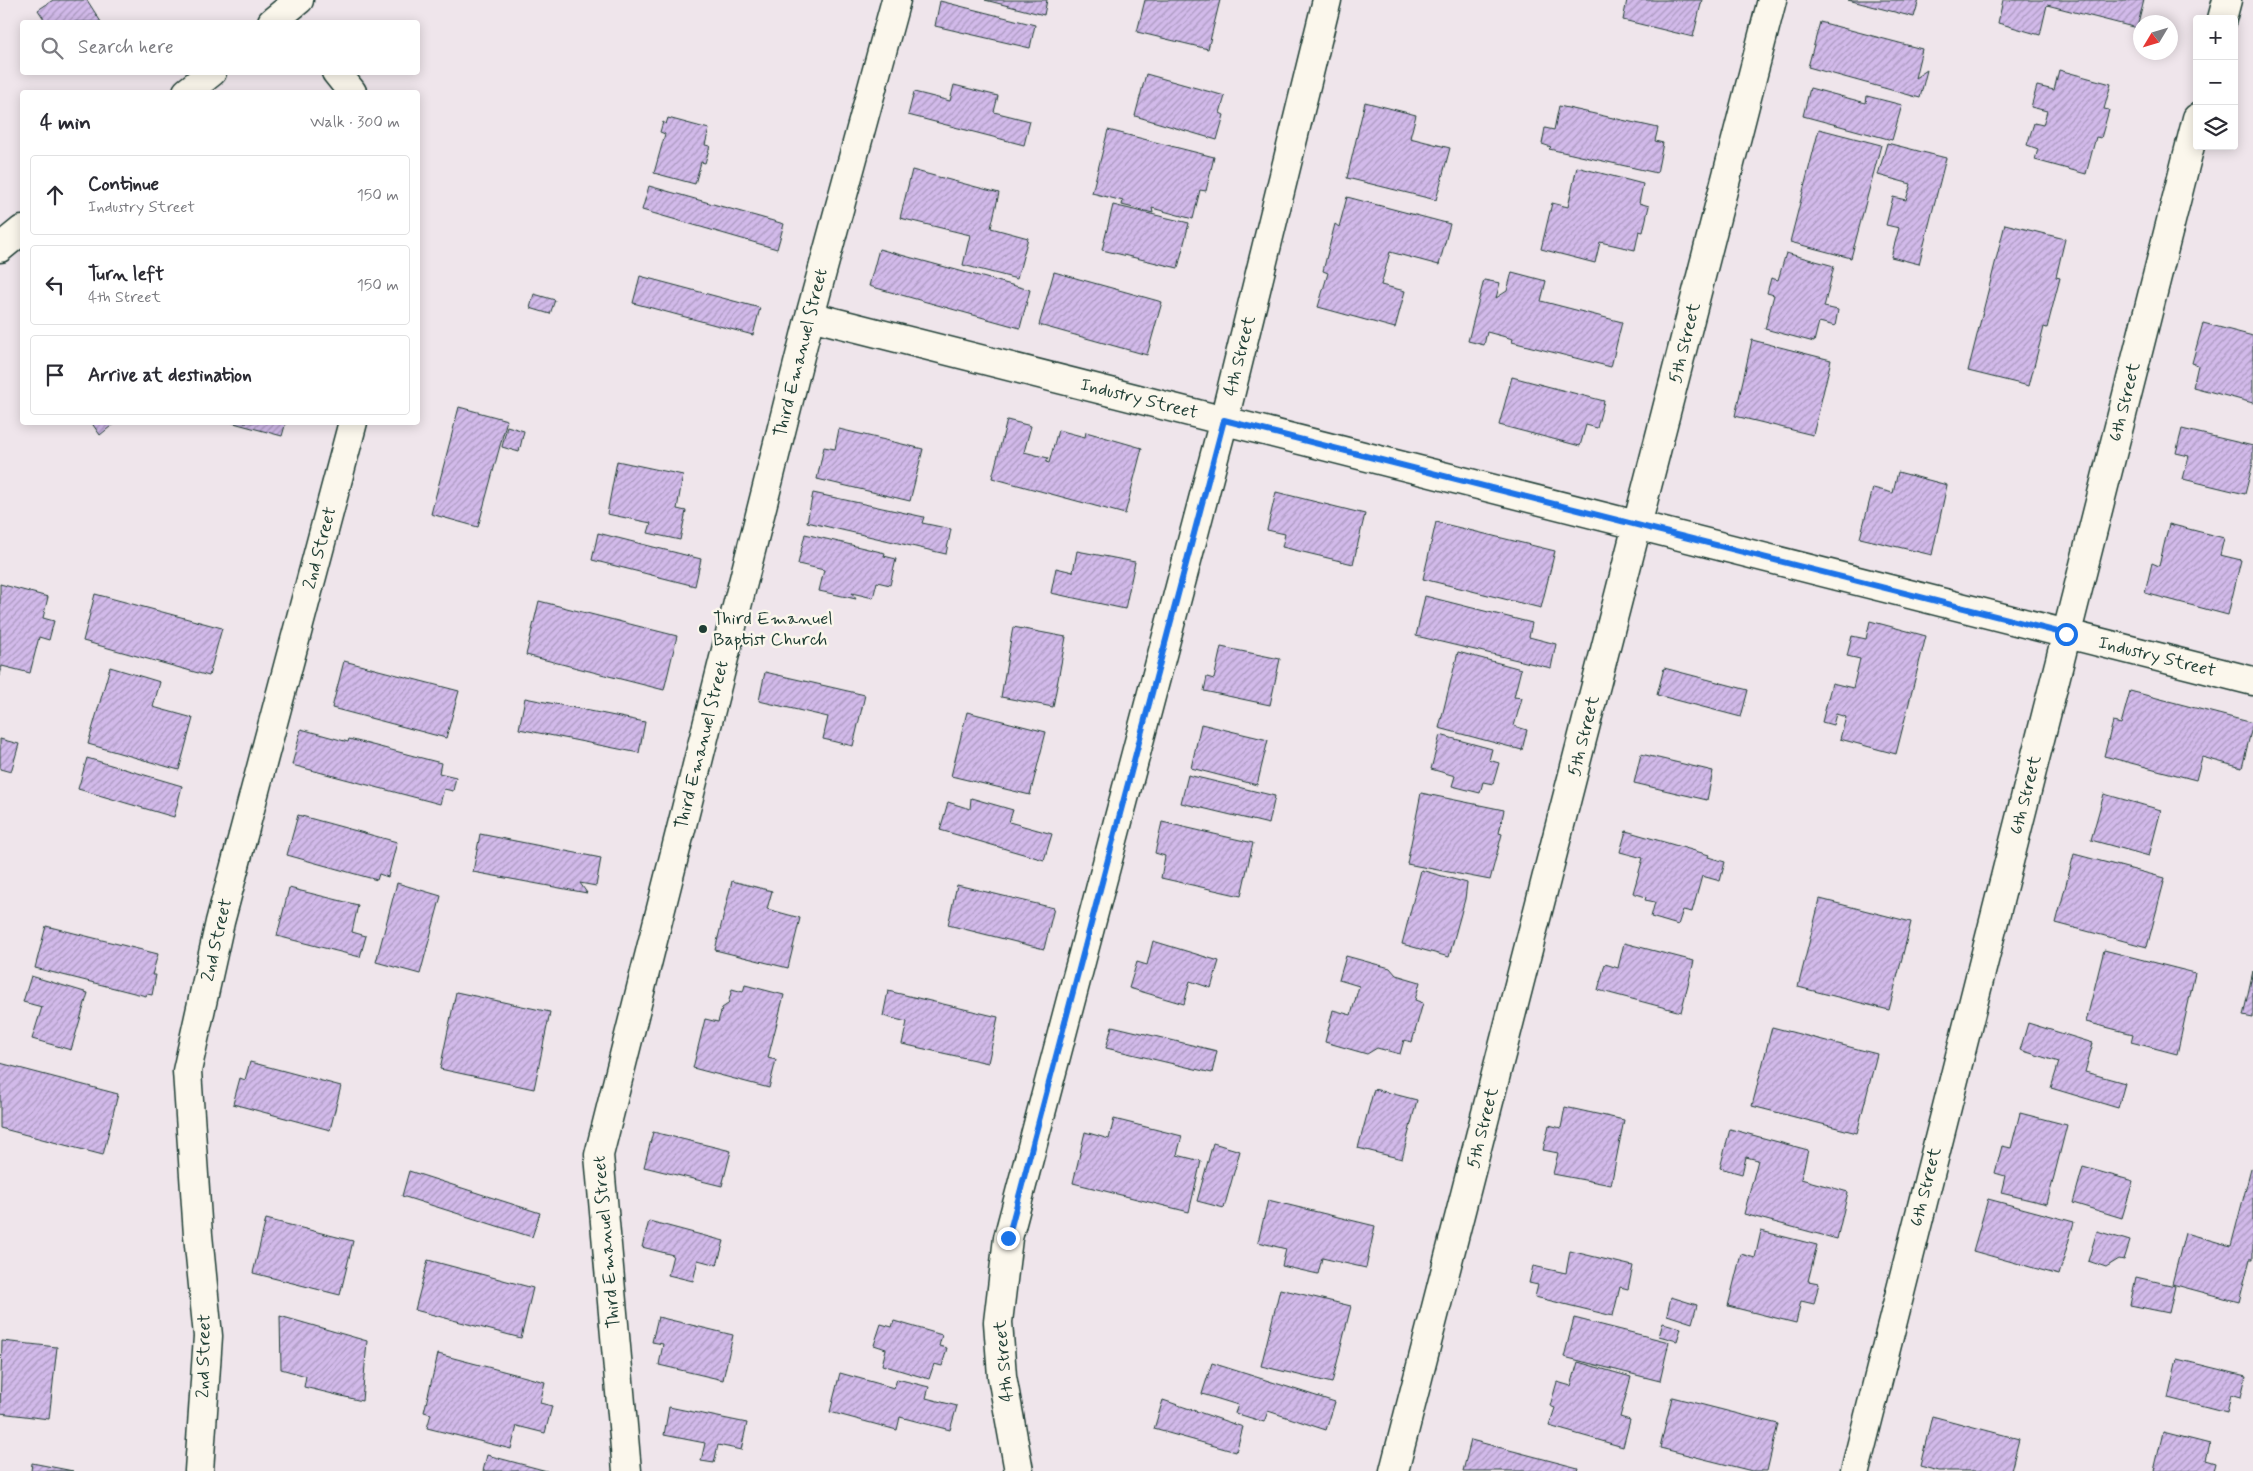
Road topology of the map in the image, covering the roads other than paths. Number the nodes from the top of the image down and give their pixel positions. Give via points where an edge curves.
1 (896, 0) edge
2 (1327, 0) edge
3 (1772, 0) edge
4 (2227, 0) edge
5 (2223, 15) edge
6 (208, 75) edge
7 (338, 75) edge
8 (190, 90) edge
9 (350, 90) edge
10 (2193, 134) edge
11 (20, 232) edge
12 (0, 248) edge
13 (810, 316) junction
14 (1224, 420) junction
15 (352, 425) edge
16 (1638, 525) junction
17 (2066, 634) junction
18 (2253, 681) edge
19 (199, 1471) edge
20 (627, 1471) edge
21 (1019, 1471) edge
22 (1394, 1471) edge
23 (1855, 1471) edge

1 - 13 street, Third Emanuel Street
2 - 14 street, 4th Street
3 - 16 street, 5th Street
4 - 5 street
6 - 8 street
7 - 9 street
10 - 17 street, 6th Street
11 - 12 street
13 - 14 street, Industry Street
13 - 20 street, Third Emanuel Street via 599,1155
14 - 16 street, Industry Street
14 - 21 street, 4th Street via 1008,1238 998,1322 1002,1376
15 - 19 street, 2nd Street via 220,922 188,1071 208,1336
16 - 17 street, Industry Street
16 - 22 street, 5th Street
17 - 18 street, Industry Street
17 - 23 street, 6th Street

